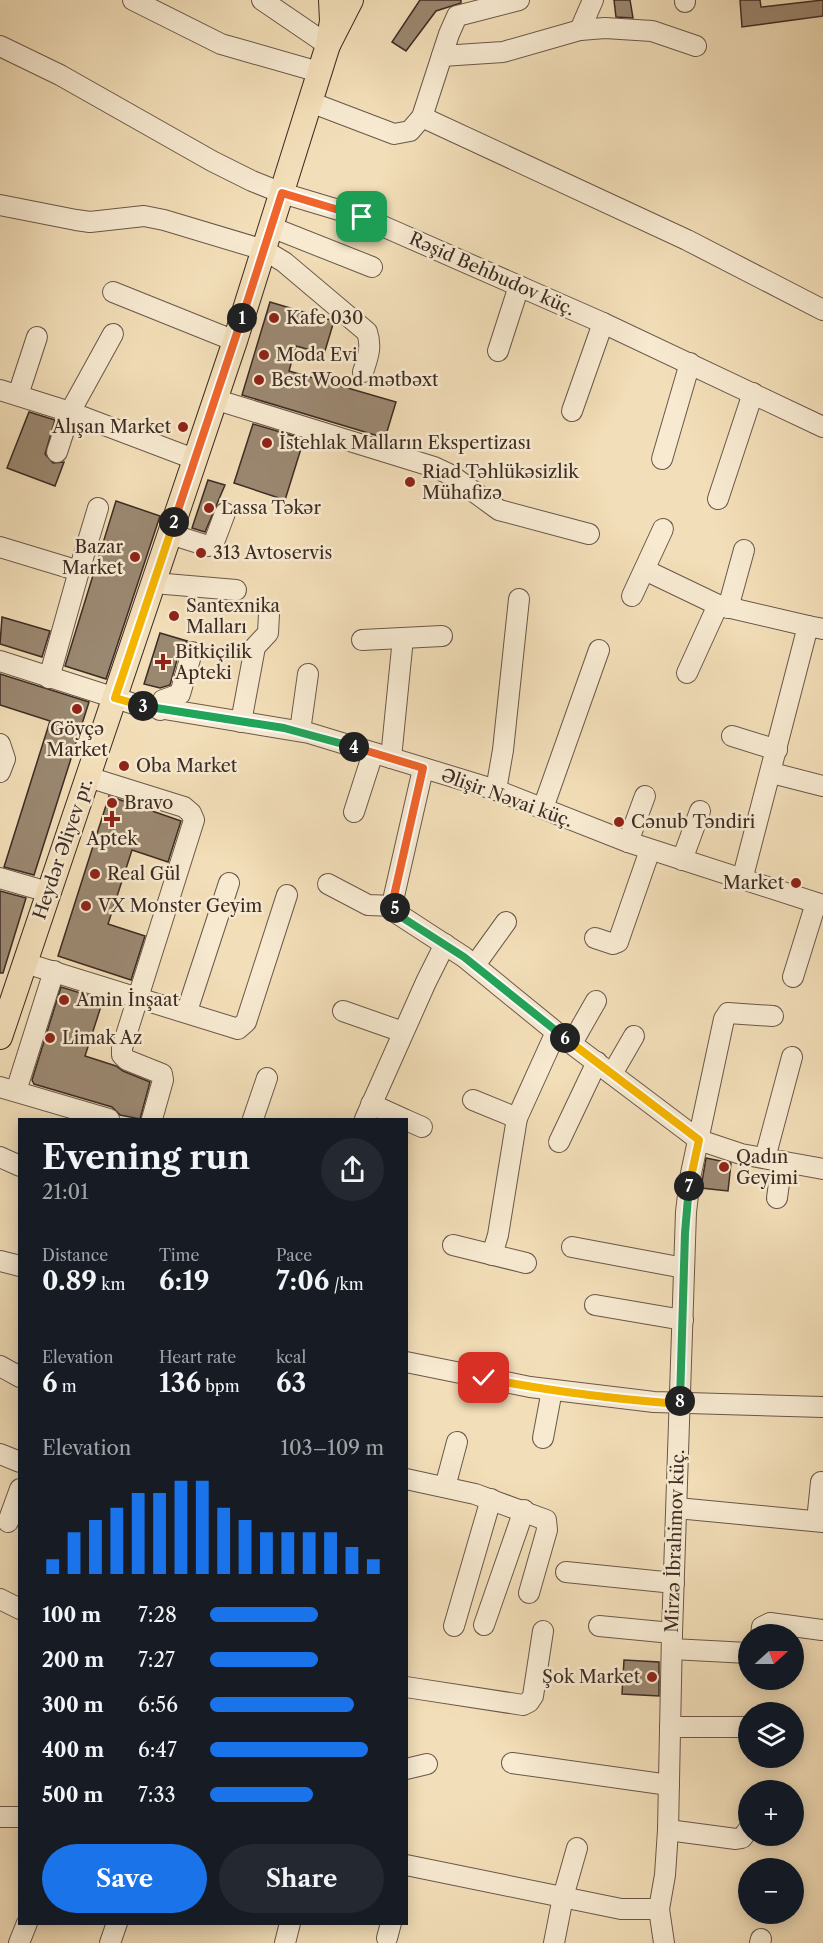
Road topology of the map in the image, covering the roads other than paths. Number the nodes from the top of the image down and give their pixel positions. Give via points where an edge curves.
1 (133, 0) edge
2 (262, 0) edge
3 (332, 0) edge
4 (351, 0) edge
5 (519, 0) edge
6 (593, 0) edge
7 (580, 30) junction
8 (328, 45) junction
9 (0, 46) edge
10 (696, 46) dead end
11 (442, 56) junction
12 (320, 72) junction
13 (310, 102) junction
14 (422, 117) junction
15 (282, 193) junction
16 (0, 205) edge
17 (272, 227) junction
18 (264, 250) junction
19 (372, 267) dead end
20 (519, 286) junction
21 (113, 292) dead end
22 (823, 310) edge
23 (603, 323) junction
24 (113, 334) dead end
25 (37, 337) dead end
26 (235, 340) junction
27 (498, 351) dead end
28 (690, 363) junction
29 (363, 372) dead end
30 (9, 392) edge
31 (753, 393) junction
32 (214, 399) junction
33 (572, 411) dead end
34 (70, 412) junction
35 (823, 427) edge
36 (57, 452) dead end
37 (194, 459) junction
38 (662, 459) dead end
39 (718, 499) dead end
40 (98, 508) dead end
41 (225, 513) dead end
42 (663, 529) dead end
43 (170, 534) junction
44 (589, 534) dead end
45 (0, 547) edge
46 (744, 550) dead end
47 (645, 570) junction
48 (79, 572) junction
49 (154, 583) junction
50 (236, 590) dead end
51 (632, 596) dead end
52 (519, 599) dead end
53 (723, 607) junction
54 (269, 614) dead end
55 (816, 628) edge
56 (442, 636) dead end
57 (402, 638) junction
58 (362, 640) dead end
59 (599, 650) dead end
60 (192, 652) dead end
61 (0, 661) edge
62 (687, 673) dead end
63 (308, 674) dead end
64 (49, 678) junction
65 (115, 698) junction
66 (160, 710) junction
67 (241, 722) junction
68 (300, 731) junction
69 (732, 736) dead end
70 (0, 744) edge
71 (777, 750) junction
72 (382, 756) junction
73 (423, 768) junction
74 (0, 772) edge
75 (772, 772) junction
76 (88, 777) junction
77 (823, 786) edge
78 (496, 790) junction
79 (645, 795) dead end
80 (543, 808) junction
81 (700, 810) dead end
82 (354, 812) dead end
83 (628, 842) junction
84 (650, 850) junction
85 (682, 860) junction
86 (0, 878) edge
87 (742, 880) junction
88 (229, 883) dead end
89 (328, 884) dead end
90 (48, 892) junction
91 (287, 895) dead end
92 (820, 904) edge
93 (394, 906) junction
94 (506, 922) dead end
95 (595, 938) dead end
96 (446, 944) junction
97 (25, 963) junction
98 (475, 965) junction
99 (54, 971) junction
100 (793, 977) dead end
101 (137, 996) junction
102 (596, 1001) dead end
103 (187, 1011) junction
104 (343, 1011) dead end
105 (773, 1016) dead end
106 (403, 1032) junction
107 (555, 1032) junction
108 (634, 1036) dead end
109 (0, 1037) edge
110 (572, 1043) junction
111 (792, 1057) dead end
112 (605, 1068) junction
113 (267, 1078) dead end
114 (8, 1089) edge
115 (473, 1100) dead end
116 (368, 1111) edge
117 (106, 1118) edge
118 (152, 1118) edge
119 (253, 1118) edge
120 (395, 1118) edge
121 (517, 1118) junction
122 (699, 1140) junction
123 (559, 1142) dead end
124 (0, 1158) edge
125 (774, 1160) junction
126 (18, 1165) edge
127 (823, 1168) edge
128 (777, 1198) dead end
129 (453, 1245) dead end
130 (572, 1247) dead end
131 (492, 1255) junction
132 (0, 1261) edge
133 (526, 1263) dead end
134 (18, 1266) edge
135 (684, 1268) junction
136 (595, 1305) dead end
137 (683, 1320) junction
138 (408, 1362) edge
139 (0, 1366) edge
140 (18, 1376) edge
141 (552, 1390) junction
142 (680, 1404) junction
143 (823, 1407) edge
144 (543, 1438) dead end
145 (457, 1442) dead end
146 (0, 1454) edge
147 (18, 1461) edge
148 (408, 1479) edge
149 (821, 1482) dead end
150 (445, 1487) junction
151 (18, 1494) edge
152 (491, 1499) junction
153 (677, 1508) junction
154 (524, 1510) junction
155 (820, 1521) edge
156 (8, 1522) dead end
157 (566, 1572) dead end
158 (674, 1583) junction
159 (529, 1593) dead end
160 (0, 1599) edge
161 (18, 1608) edge
162 (484, 1625) dead end
163 (454, 1626) dead end
164 (598, 1626) dead end
165 (804, 1628) edge
166 (822, 1630) edge
167 (543, 1631) dead end
168 (672, 1641) junction
169 (738, 1651) edge
170 (408, 1687) edge
171 (670, 1726) junction
172 (738, 1727) edge
173 (512, 1763) dead end
174 (427, 1764) dead end
175 (408, 1769) edge
176 (669, 1785) junction
177 (0, 1817) edge
178 (18, 1817) edge
179 (668, 1830) junction
180 (738, 1839) edge
181 (577, 1848) dead end
182 (408, 1865) edge
183 (563, 1897) junction
184 (659, 1909) junction
185 (26, 1925) edge
186 (116, 1925) edge
187 (290, 1925) edge
188 (19, 1943) edge
189 (110, 1943) edge
190 (285, 1943) edge
191 (554, 1943) edge
192 (663, 1943) edge

1 - 12 street via 221,44
2 - 8 street
3 - 8 main road
4 - 8 main road
5 - 11 street via 457,16
6 - 7 street
7 - 10 street via 652,31
7 - 11 street via 503,52
8 - 12 main road, Heydər Əliyev pr.
9 - 15 street, Rəşid Behbudov küç. via 212,161
11 - 14 street
12 - 13 main road, Heydər Əliyev pr.
13 - 14 street via 394,134 410,131
13 - 15 main road, Heydər Əliyev pr.
14 - 22 street via 687,240
15 - 17 main road, Heydər Əliyev pr.
15 - 20 street, Rəşid Behbudov küç. via 362,217
16 - 18 street via 90,222 154,218
17 - 18 main road, Heydər Əliyev pr.
17 - 19 street
18 - 26 main road, Heydər Əliyev pr.
18 - 29 street via 285,262 367,332 369,355
20 - 23 street, Rəşid Behbudov küç.
20 - 27 street
21 - 26 street
23 - 28 street, Rəşid Behbudov küç.
23 - 33 street
24 - 34 street
25 - 30 street
26 - 32 main road, Heydər Əliyev pr.
28 - 31 street, Rəşid Behbudov küç.
28 - 38 street
30 - 34 street
31 - 35 street, Rəşid Behbudov küç.
31 - 39 street
32 - 37 main road, Heydər Əliyev pr.
32 - 44 street via 434,467 499,510
34 - 36 street
34 - 37 street
37 - 43 main road, Heydər Əliyev pr.
40 - 48 street
41 - 43 street via 213,545
42 - 47 street
43 - 49 main road, Heydər Əliyev pr.
45 - 48 street
46 - 53 street
47 - 51 street
47 - 53 street
48 - 64 street
49 - 50 street
49 - 65 main road, Heydər Əliyev pr.
52 - 78 street
53 - 55 street
53 - 62 street
54 - 67 street via 268,633 255,647
55 - 71 street
56 - 57 street
57 - 58 street
57 - 72 street
59 - 80 street
60 - 66 street via 180,694 163,700
61 - 64 street, Əlişir Nəvai küç.
63 - 68 street
64 - 65 street, Əlişir Nəvai küç.
65 - 66 street, Əlişir Nəvai küç.
65 - 76 main road, Heydər Əliyev pr.
66 - 67 street, Əlişir Nəvai küç.
67 - 68 street, Əlişir Nəvai küç.
68 - 72 street, Əlişir Nəvai küç.
69 - 71 street
70 - 74 street via 5,759
71 - 75 street
72 - 73 street, Əlişir Nəvai küç.
72 - 82 street
73 - 78 street, Əlişir Nəvai küç.
73 - 93 street
75 - 77 street
75 - 87 street
76 - 90 main road, Heydər Əliyev pr.
76 - 101 street via 184,807 194,820
78 - 80 street, Əlişir Nəvai küç.
79 - 83 street
80 - 83 street, Əlişir Nəvai küç.
81 - 85 street
83 - 84 street, Əlişir Nəvai küç.
84 - 85 street, Əlişir Nəvai küç.
84 - 95 street via 618,942 614,945
85 - 87 street, Əlişir Nəvai küç.
86 - 90 street
87 - 92 street, Əlişir Nəvai küç.
88 - 103 street
89 - 93 street via 368,905
90 - 97 main road, Heydər Əliyev pr.
91 - 103 street via 242,1027 238,1029
92 - 100 street
93 - 96 street via 403,918
94 - 98 street
96 - 98 street
96 - 106 street
97 - 99 street
97 - 109 main road, Heydər Əliyev pr.
98 - 107 street
99 - 101 street
99 - 114 street
101 - 103 street
101 - 118 street via 122,1055 162,1074
102 - 110 street
104 - 106 street
105 - 122 street, Mirzə İbrahimov küç. via 736,1012 728,1013 724,1019
106 - 116 street
107 - 110 street
107 - 121 street
108 - 112 street
110 - 112 street
111 - 125 street
112 - 122 street
112 - 123 street
113 - 119 street
114 - 117 street
115 - 121 street
116 - 120 street
121 - 131 street
122 - 125 street
122 - 135 street, Mirzə İbrahimov küç. via 687,1196
124 - 126 street
125 - 127 street
125 - 128 street
129 - 131 street
130 - 135 street
131 - 133 street
132 - 134 street
135 - 137 street, Mirzə İbrahimov küç.
136 - 137 street
137 - 142 street, Mirzə İbrahimov küç.
138 - 141 street
139 - 140 street
141 - 142 street
141 - 144 street
142 - 143 street
142 - 153 street, Mirzə İbrahimov küç.
145 - 150 street
146 - 147 street
148 - 150 street
149 - 155 street
150 - 152 street
151 - 156 street
152 - 154 street
152 - 163 street
153 - 155 street
153 - 158 street, Mirzə İbrahimov küç.
154 - 159 street via 542,1517 548,1525
154 - 162 street
157 - 158 street
158 - 168 street, Mirzə İbrahimov küç.
160 - 161 street
164 - 168 street
165 - 166 street
167 - 170 street via 533,1696 523,1704
168 - 169 street
168 - 171 street, Mirzə İbrahimov küç.
171 - 172 street
171 - 176 street, Mirzə İbrahimov küç.
173 - 176 street
174 - 175 street
176 - 179 street, Mirzə İbrahimov küç.
177 - 178 street
179 - 180 street
179 - 184 street, Mirzə İbrahimov küç.
181 - 183 street
182 - 183 street
183 - 184 street via 621,1909
183 - 191 street
184 - 192 street, Mirzə İbrahimov küç.
185 - 188 street
186 - 189 street
187 - 190 street

